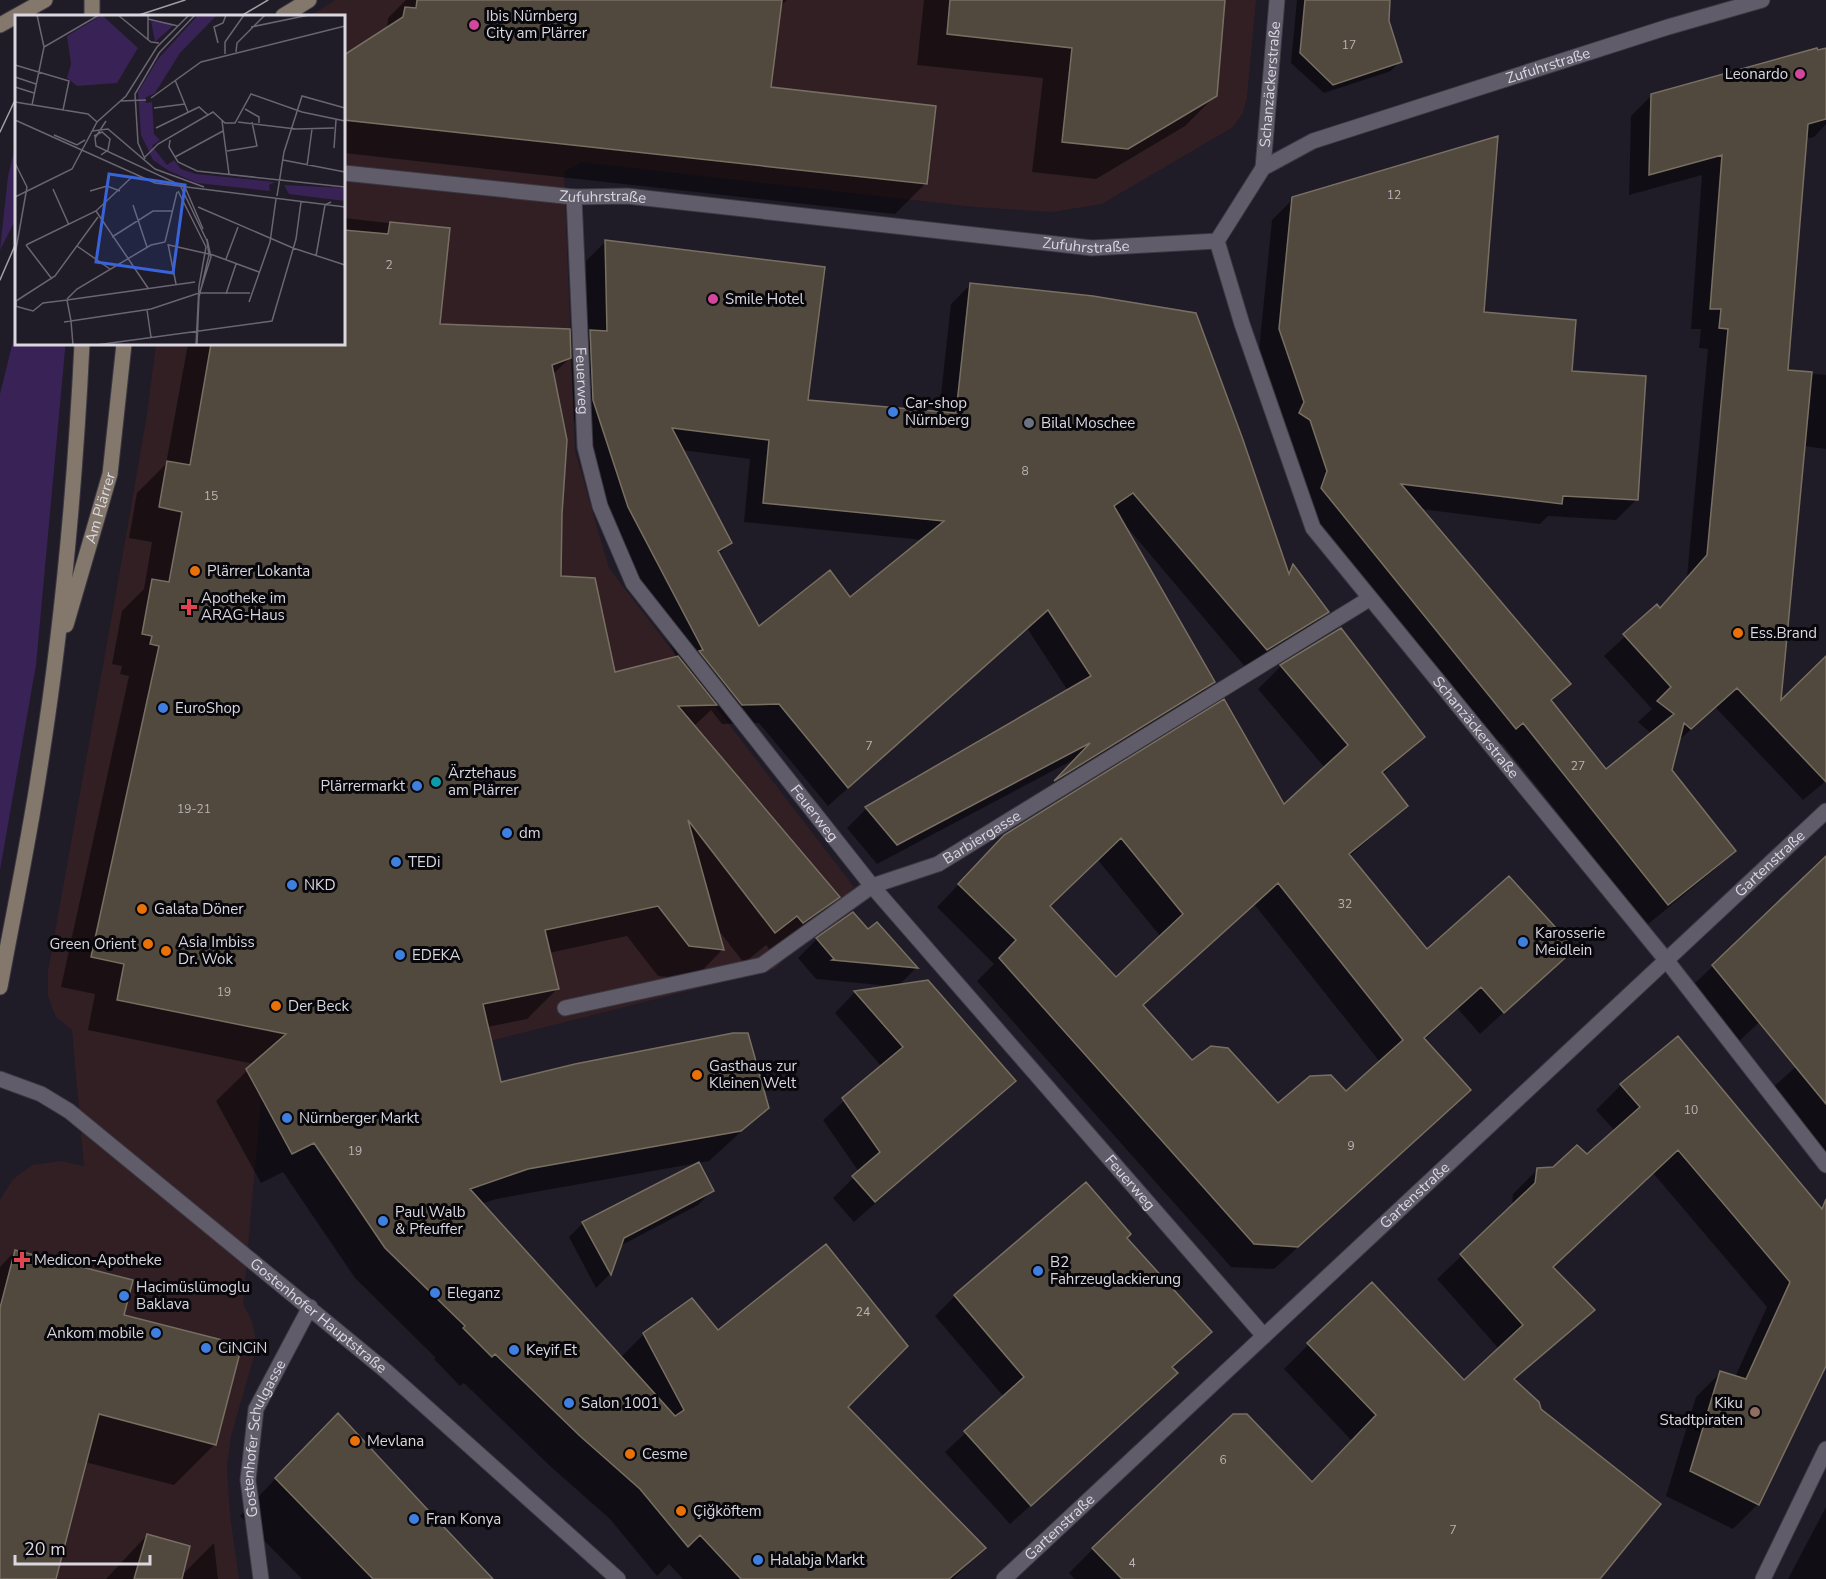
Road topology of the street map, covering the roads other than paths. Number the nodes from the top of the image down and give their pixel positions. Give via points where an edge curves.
1 (45, 0) edge
2 (309, 0) edge
3 (1277, 0) edge
4 (1762, 0) edge
5 (19, 10) edge
6 (285, 15) edge
7 (0, 25) edge
8 (1263, 168) junction
9 (345, 172) edge
10 (574, 197) junction
11 (1217, 241) junction
12 (82, 345) edge
13 (124, 345) edge
14 (1369, 598) junction
15 (53, 668) junction
16 (1826, 811) edge
17 (872, 886) junction
18 (1668, 961) junction
19 (0, 987) edge
20 (565, 1008) dead end
21 (0, 1078) edge
22 (1826, 1165) edge
23 (310, 1307) junction
24 (1264, 1336) junction
25 (1826, 1449) edge
26 (261, 1579) edge
27 (618, 1579) edge
28 (1005, 1579) edge
29 (1763, 1579) edge

1 - 5 main road
2 - 6 main road
3 - 8 street, Schanzäckerstraße
4 - 8 street, Zufuhrstraße via 1313,141
5 - 7 main road
8 - 11 street, Zufuhrstraße
9 - 10 street, Zufuhrstraße
10 - 11 street, Zufuhrstraße via 627,196 1092,248
10 - 17 street, Feuerweg via 585,447 600,506 620,556 633,583
11 - 14 street, Schanzäckerstraße via 1312,528
12 - 15 main road, Am Plärrer via 69,531
13 - 15 main road, Am Plärrer via 110,474
14 - 17 street, Barbiergasse via 938,864
14 - 18 street, Schanzäckerstraße
15 - 19 main road, Am Plärrer via 38,783
16 - 18 street, Gartenstraße
17 - 20 street, Barbiergasse via 762,965
17 - 24 street, Feuerweg
18 - 22 street, Schanzäckerstraße
18 - 24 street, Gartenstraße
21 - 23 street, Gostenhofer Hauptstraße via 69,1110
23 - 26 street, Gostenhofer Schulgasse via 256,1409 248,1480
23 - 27 street, Gostenhofer Hauptstraße
24 - 28 street, Gartenstraße
25 - 29 street

